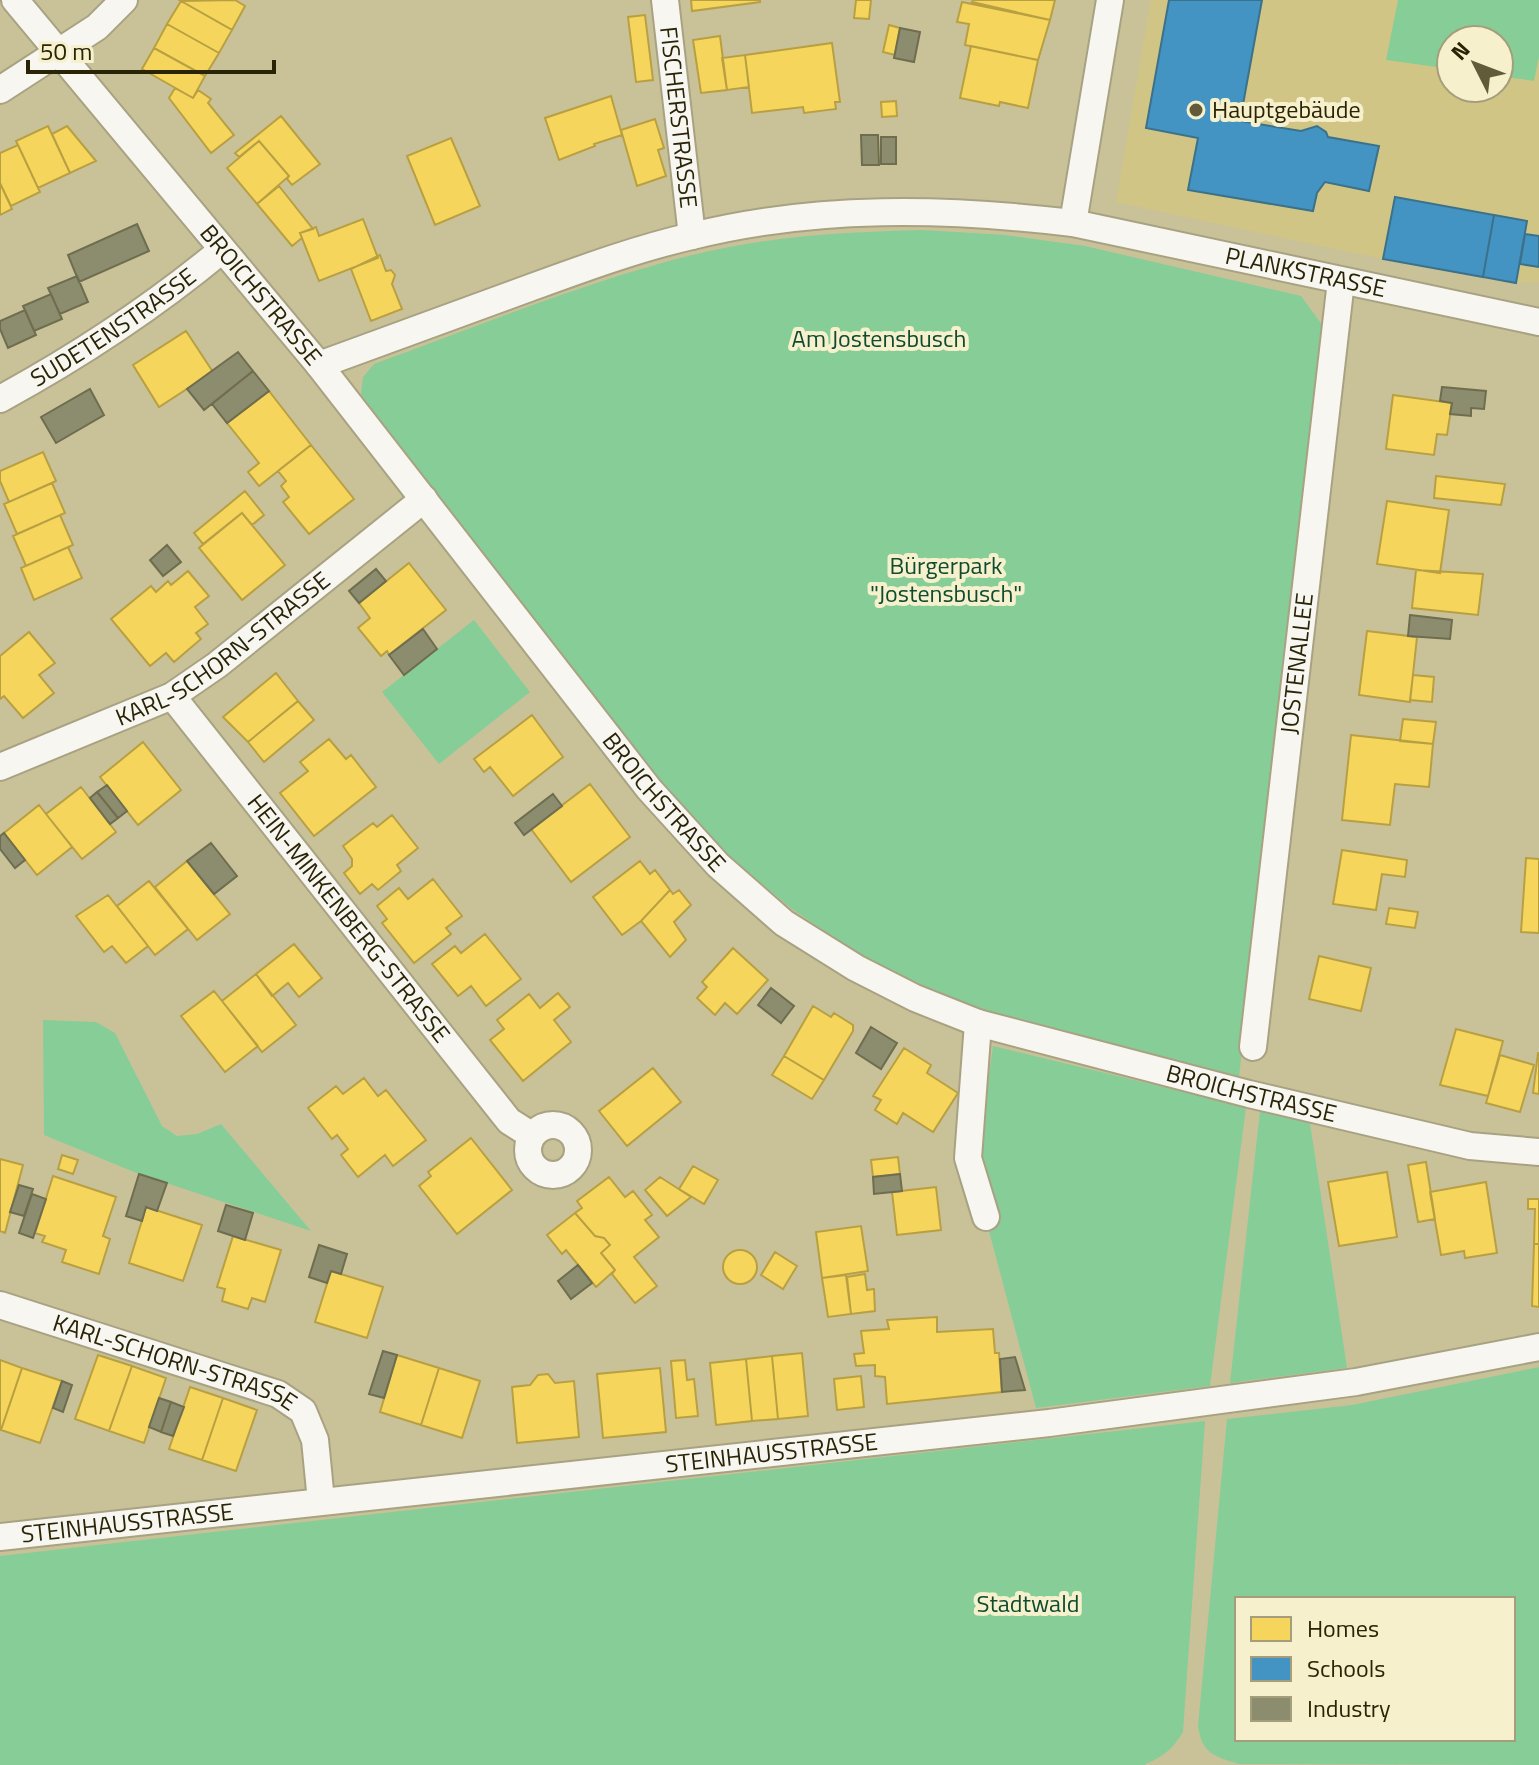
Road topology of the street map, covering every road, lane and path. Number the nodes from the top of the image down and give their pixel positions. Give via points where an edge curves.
1 (15, 0) edge
2 (124, 0) edge
3 (665, 0) edge
4 (1110, 0) edge
5 (58, 52) junction
6 (0, 90) edge
7 (1073, 223) junction
8 (692, 236) junction
9 (222, 250) junction
10 (1341, 281) junction
11 (1539, 322) edge
12 (319, 365) junction
13 (0, 399) edge
14 (424, 499) junction
15 (172, 696) junction
16 (0, 767) edge
17 (978, 1023) junction
18 (1253, 1047) dead end
19 (531, 1135) dead end
20 (1539, 1152) edge
21 (986, 1217) dead end
22 (0, 1305) edge
23 (1539, 1347) edge
24 (321, 1501) junction
25 (0, 1537) edge

1 - 5 street, BROICHSTRASSE
2 - 5 street via 97,27
3 - 8 street, FISCHERSTRASSE
4 - 7 street
5 - 6 street
5 - 9 street, BROICHSTRASSE
7 - 8 street via 927,212 847,213
7 - 10 street, PLANKSTRASSE
8 - 12 street via 592,266
9 - 12 street, BROICHSTRASSE
9 - 13 street, SUDETENSTRASSE via 71,359
10 - 11 street, PLANKSTRASSE
10 - 18 street, JOSTENALLEE
12 - 14 street, BROICHSTRASSE
14 - 15 street, KARL-SCHORN-STRASSE
14 - 17 street, BROICHSTRASSE via 649,789 718,865 784,923 856,968
15 - 16 street, KARL-SCHORN-STRASSE
15 - 19 street, HEIN-MINKENBERG-STRASSE via 500,1110
17 - 20 street, BROICHSTRASSE via 1455,1142
17 - 21 street via 968,1158
22 - 24 street, KARL-SCHORN-STRASSE via 278,1394 303,1411 315,1440
23 - 24 street, STEINHAUSSTRASSE via 1356,1382 1049,1423
24 - 25 street, STEINHAUSSTRASSE

